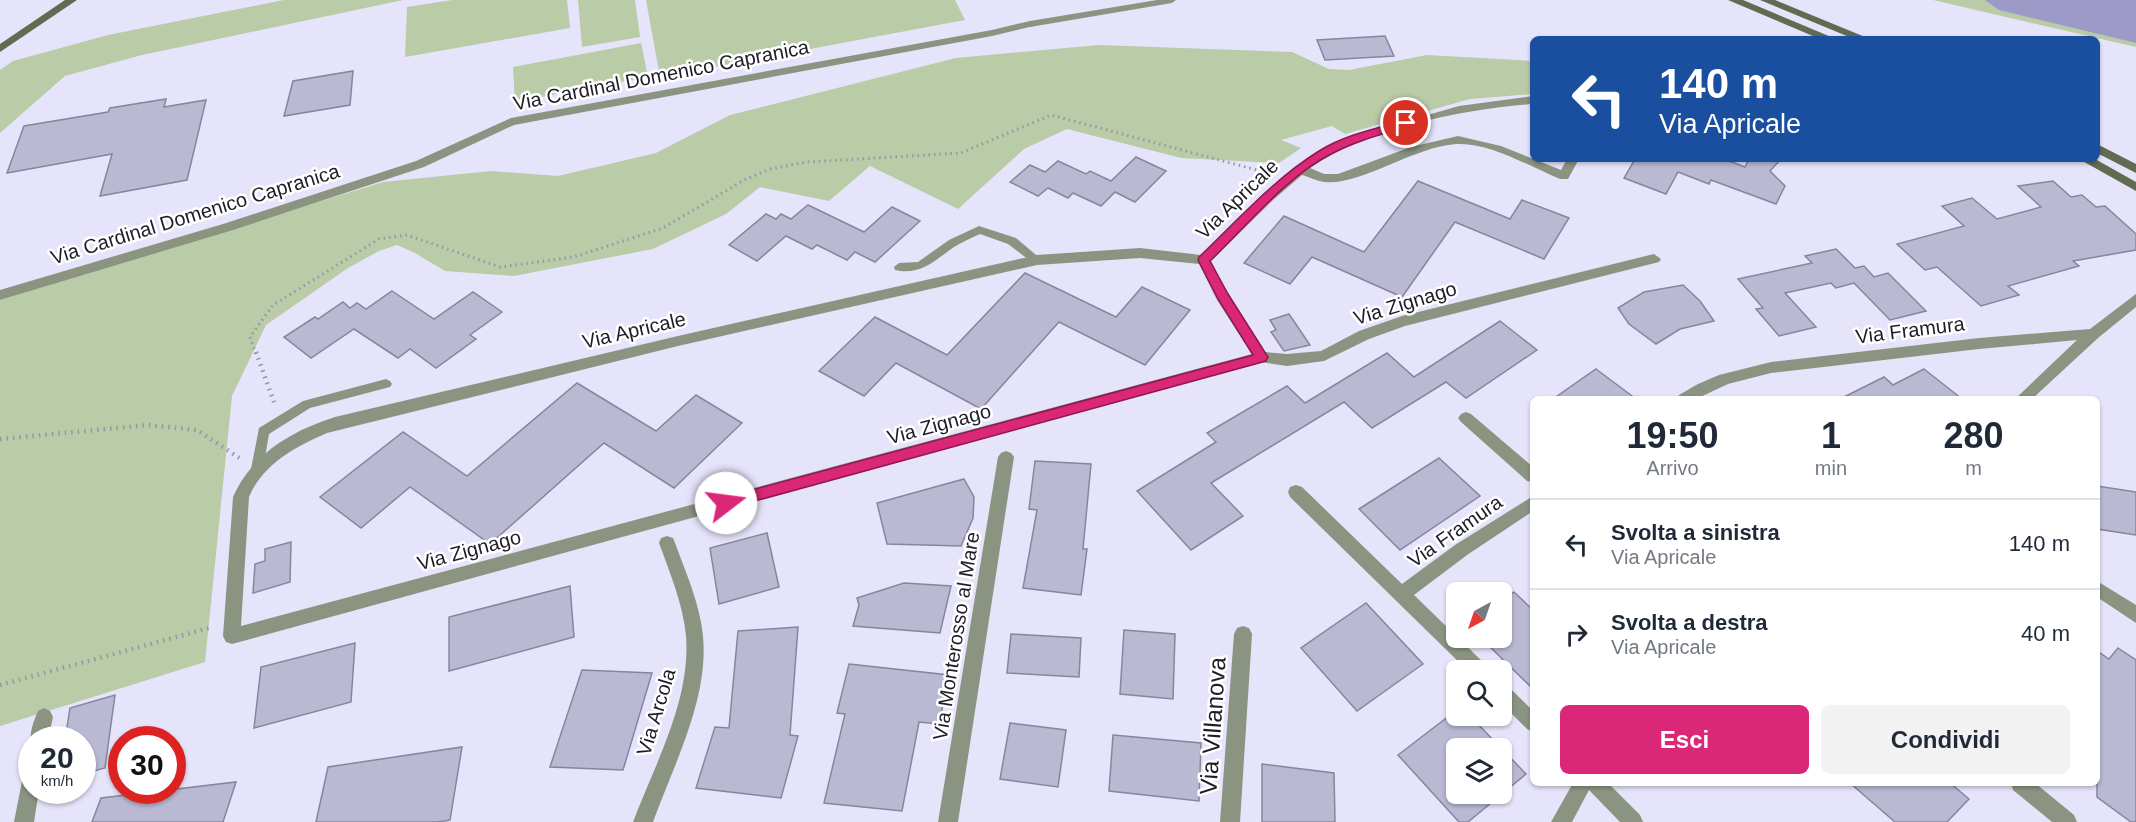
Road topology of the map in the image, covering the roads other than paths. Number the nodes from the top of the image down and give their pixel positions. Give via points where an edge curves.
1 (72, 0) edge
2 (1172, 0) edge
3 (1733, 0) edge
4 (1765, 0) edge
5 (1030, 24) joint
6 (1823, 36) edge
7 (1856, 36) edge
8 (0, 49) edge
9 (1530, 100) edge
10 (2100, 150) edge
11 (1571, 162) edge
12 (2090, 162) edge
13 (1300, 169) junction
14 (2136, 169) edge
15 (2136, 187) edge
16 (1654, 259) dead end
17 (1037, 260) junction
18 (1204, 260) junction
19 (899, 267) dead end
20 (0, 295) edge
21 (2136, 299) edge
22 (2093, 334) junction
23 (1261, 357) junction
24 (386, 384) dead end
25 (1688, 396) edge
26 (2025, 396) edge
27 (1466, 418) dead end
28 (1006, 457) dead end
29 (256, 469) junction
30 (1530, 473) edge
31 (1296, 492) dead end
32 (1530, 505) edge
33 (667, 543) dead end
34 (2100, 590) edge
35 (1401, 595) junction
36 (2136, 615) edge
37 (232, 628) joint
38 (1243, 634) dead end
39 (1469, 660) edge
40 (1512, 702) edge
41 (44, 717) dead end
42 (1530, 720) edge
43 (42, 726) edge
44 (1581, 786) edge
45 (1598, 786) edge
46 (2024, 786) edge
47 (27, 804) edge
48 (24, 822) edge
49 (643, 822) edge
50 (948, 822) edge
51 (1230, 822) edge
52 (1561, 822) edge
53 (1633, 822) edge
54 (2067, 822) edge

1 - 8 main road
2 - 5 lane
3 - 6 main road
4 - 7 main road
5 - 20 street, Via Cardinal Domenico Capranica via 512,122 420,164
9 - 13 street, Via Apricale via 1472,106 1406,123 1341,144
10 - 14 main road
11 - 13 street, Via Apricale via 1564,176 1478,143 1458,140 1440,142 1339,178 1323,178
12 - 15 main road
13 - 18 street, Via Apricale
16 - 23 street, Via Zignago via 1402,321 1324,356 1287,360
17 - 18 street, Via Apricale via 1140,253
17 - 19 lane via 1012,241 979,230 950,244 929,263
17 - 29 street, Via Apricale via 356,416 325,426
18 - 23 street, Via Apricale
21 - 22 street
22 - 25 street, Via Framura via 2014,338 1776,368 1729,378
22 - 26 street
23 - 37 street, Via Zignago
24 - 29 lane via 307,404 262,431
27 - 30 street
28 - 50 street, Via Monterosso al Mare
29 - 37 street, Via Apricale via 241,497
31 - 35 street
32 - 35 street, Via Framura
33 - 49 street, Via Arcola via 688,605 695,649 687,698
34 - 36 street
35 - 39 street
38 - 51 street, Via Villanova
40 - 42 street
41 - 43 street
44 - 52 street
45 - 53 street
46 - 54 street
47 - 48 street

